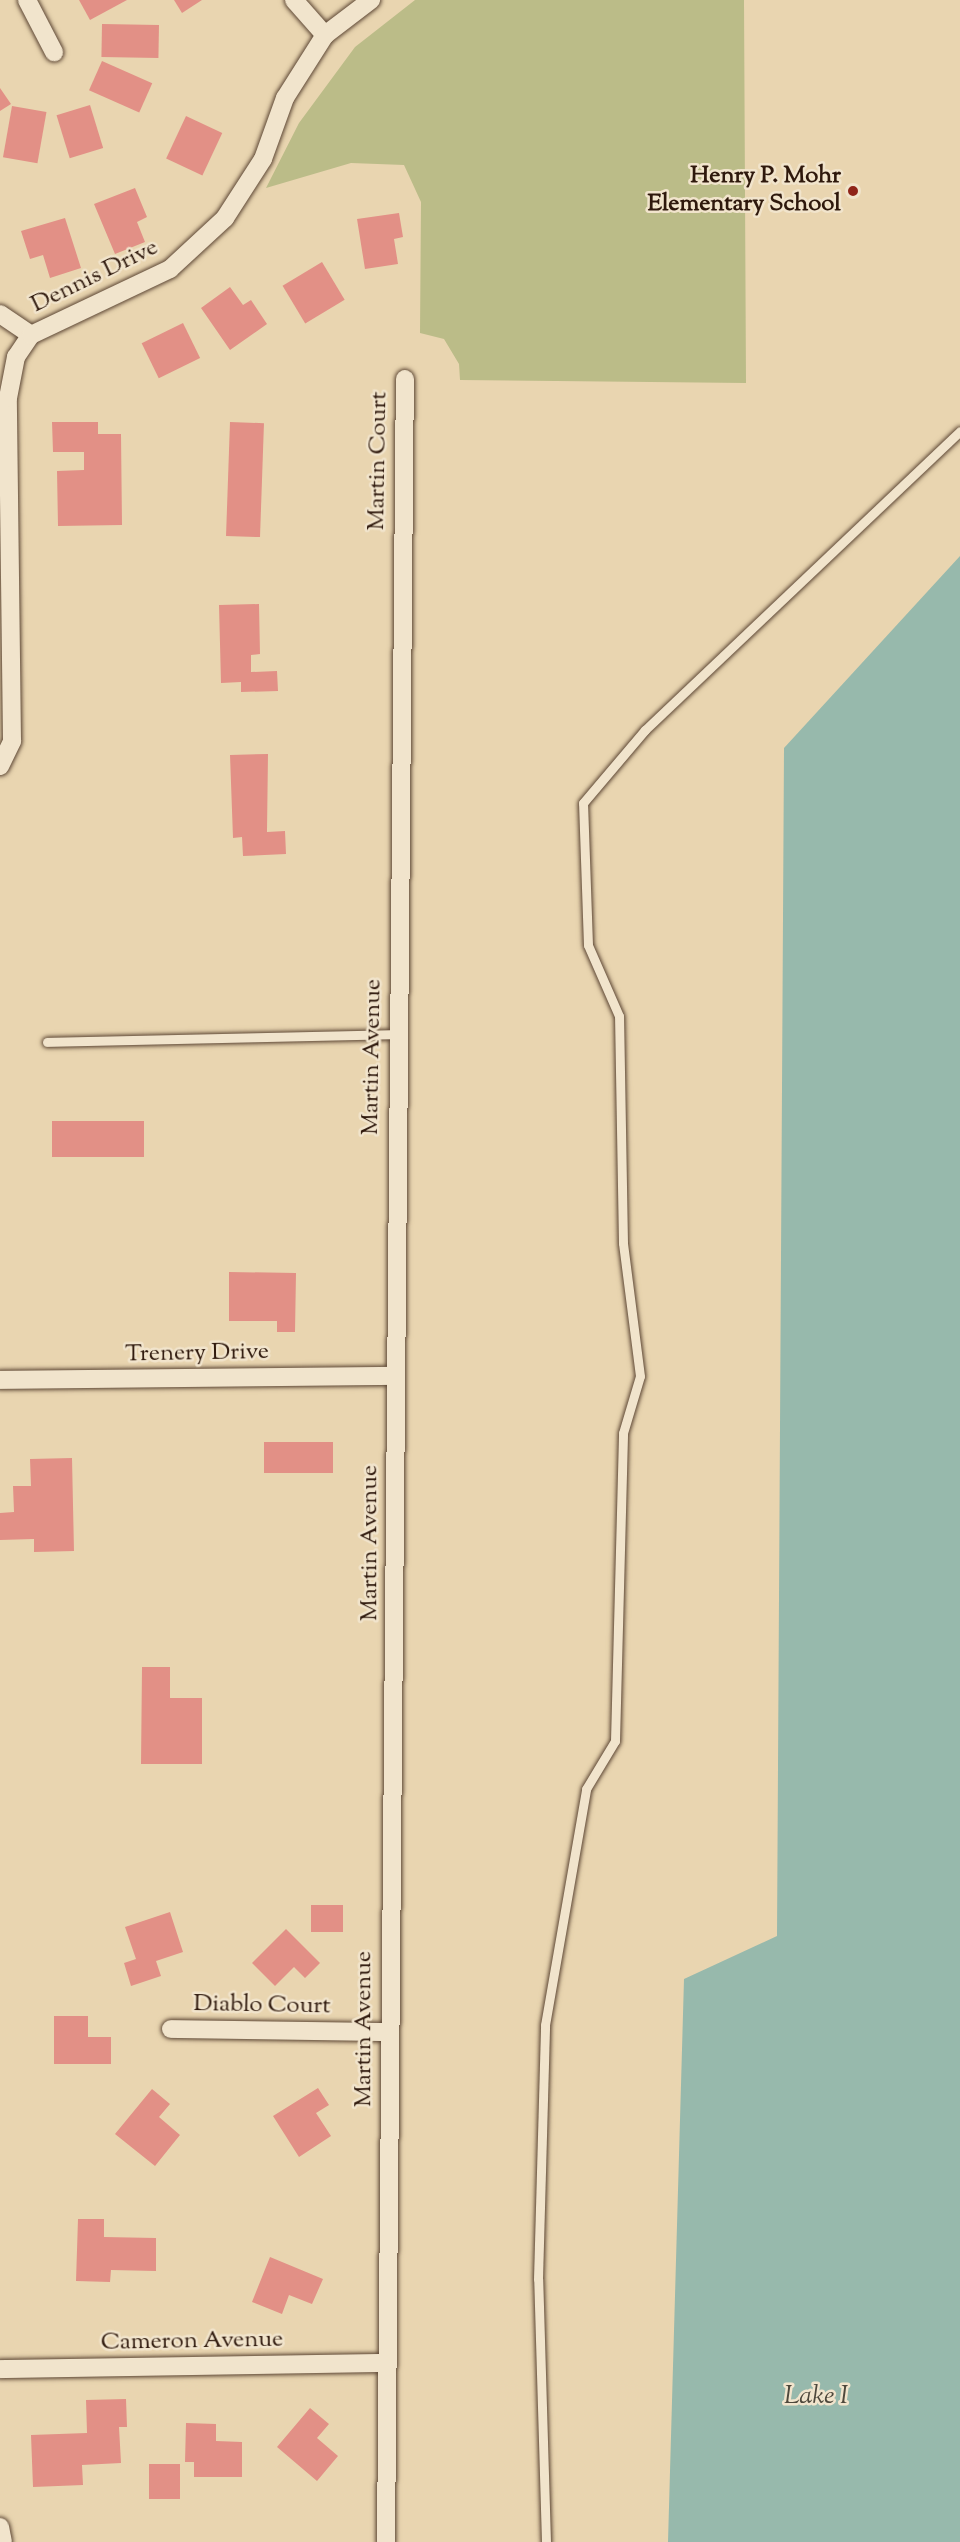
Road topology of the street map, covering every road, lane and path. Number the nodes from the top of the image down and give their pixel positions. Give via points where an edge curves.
1 (27, 0) edge
2 (294, 0) edge
3 (371, 0) edge
4 (326, 35) junction
5 (54, 52) dead end
6 (0, 314) edge
7 (31, 334) junction
8 (405, 379) dead end
9 (960, 431) edge
10 (6, 514) edge
11 (401, 544) joint
12 (1, 766) edge
13 (397, 1034) junction
14 (47, 1042) dead end
15 (394, 1376) junction
16 (0, 1380) edge
17 (171, 2029) dead end
18 (389, 2032) junction
19 (385, 2362) junction
20 (0, 2369) edge
21 (0, 2527) edge
22 (3, 2542) edge
23 (386, 2542) edge
24 (546, 2542) edge

1 - 5 street
2 - 4 street
3 - 4 street, Dennis Drive
4 - 7 street, Dennis Drive via 285,98 263,159 225,218 171,269
6 - 7 street
7 - 10 street, Dennis Drive via 16,357 8,398
8 - 11 street, Martin Court
9 - 24 lane via 645,730 583,803 588,945 619,1016 623,1243 640,1376 623,1433 615,1741 586,1789 545,2025 538,2279
10 - 12 street, Dennis Drive via 12,741
11 - 13 street, Martin Avenue
13 - 14 lane
13 - 15 street, Martin Avenue
15 - 16 street, Trenery Drive
15 - 18 street, Martin Avenue via 395,1811
17 - 18 street, Diablo Court
18 - 19 street, Martin Avenue
19 - 20 street, Cameron Avenue
19 - 23 street, Martin Avenue
21 - 22 street

